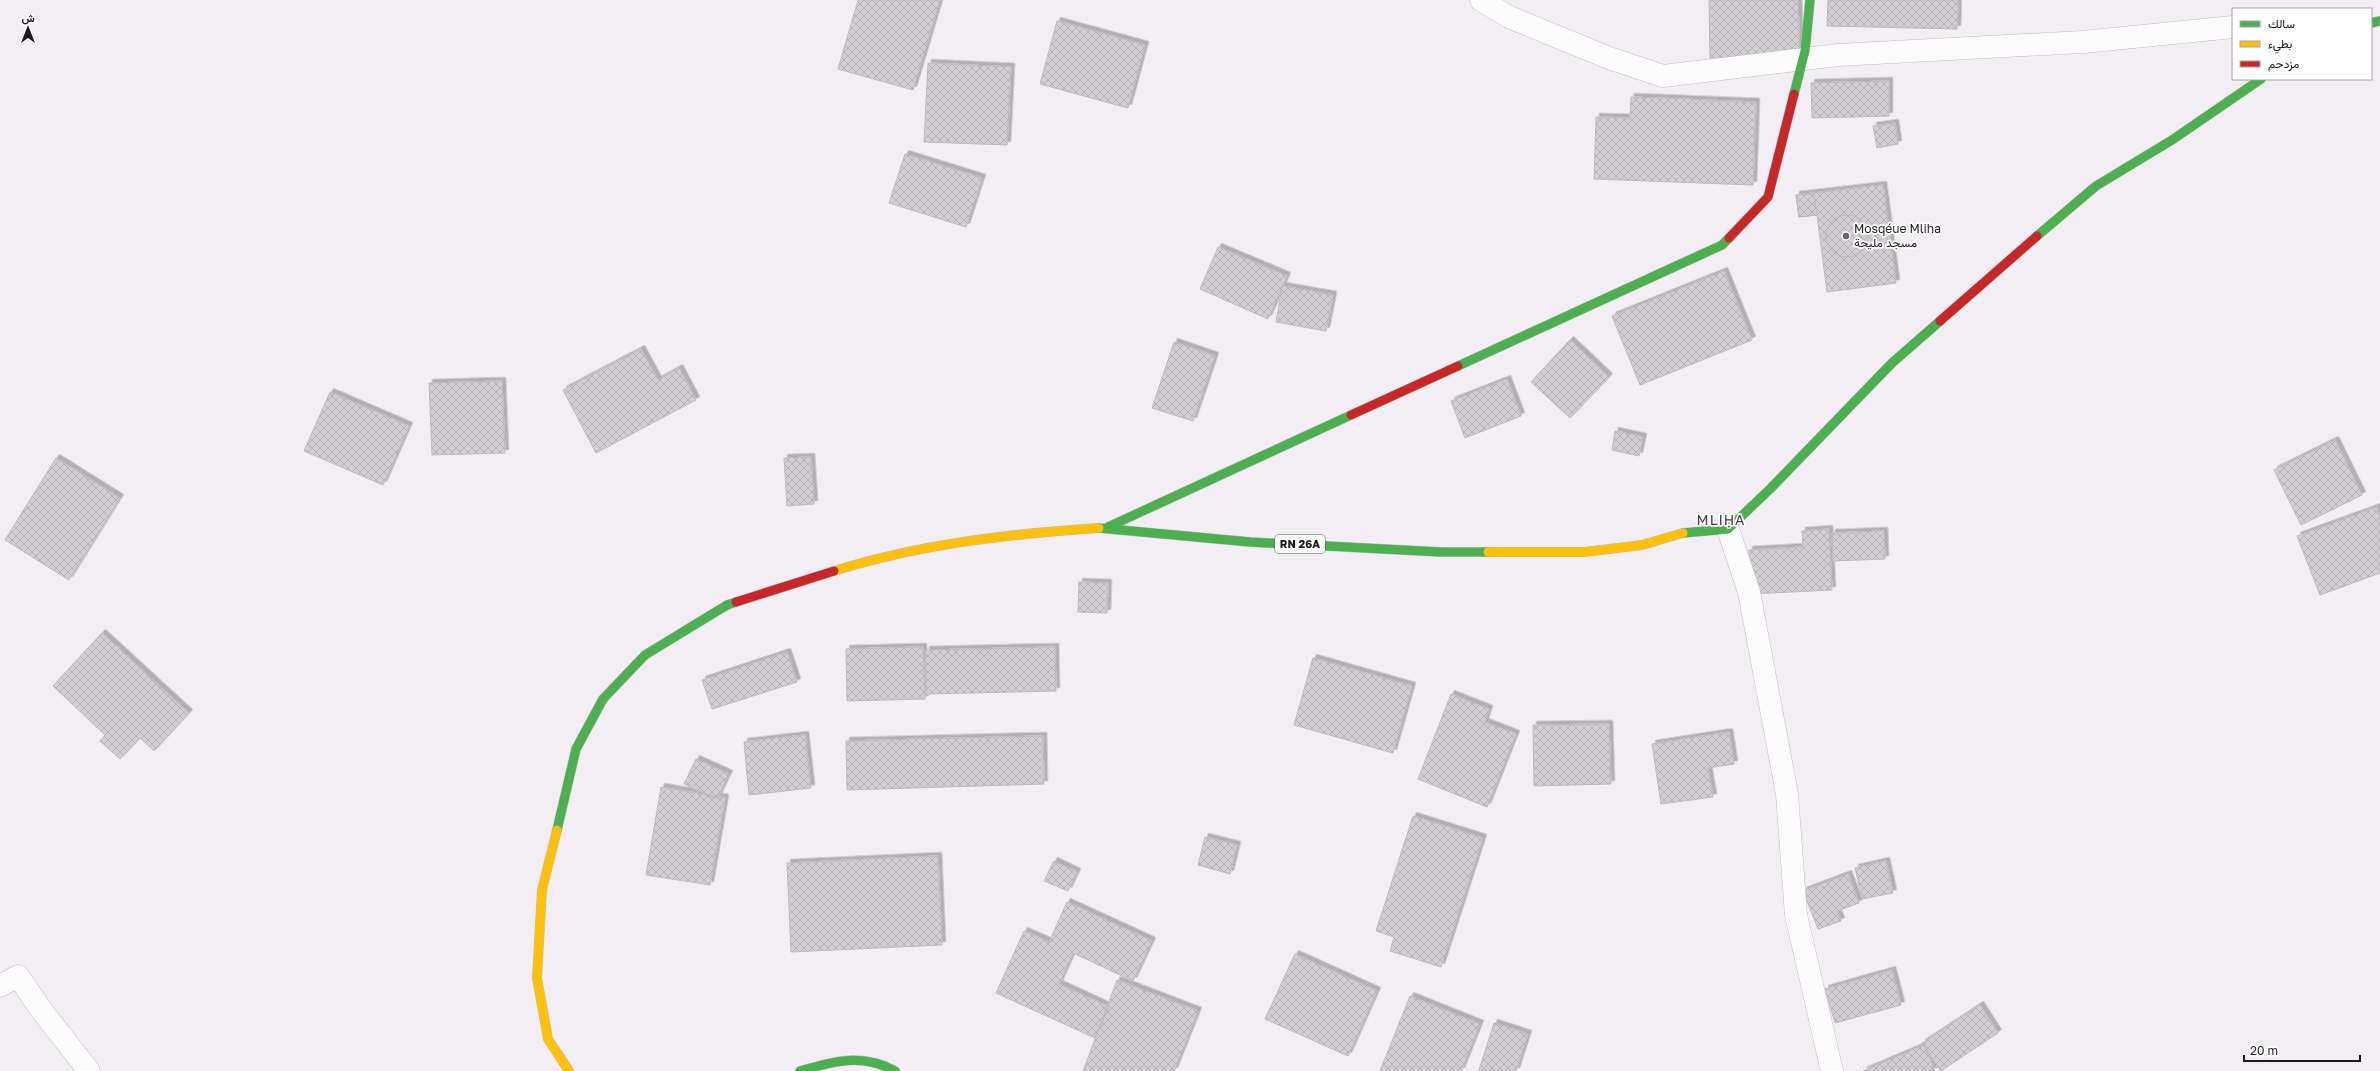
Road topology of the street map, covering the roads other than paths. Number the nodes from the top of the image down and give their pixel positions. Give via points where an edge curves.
1 (1482, 0) edge
2 (1810, 0) edge
3 (2232, 27) edge
4 (1802, 60) junction
5 (2260, 80) edge
6 (1108, 527) junction
7 (1728, 529) junction
8 (0, 986) edge
9 (89, 1071) edge
10 (569, 1071) edge
11 (800, 1071) edge
12 (895, 1071) edge
13 (1832, 1071) edge

1 - 4 street via 1509,17 1594,52 1663,76
2 - 4 main road
3 - 4 street via 2083,42 1838,55
4 - 6 main road via 1768,197 1722,245
5 - 7 main road via 2172,140 2096,186 1892,363
6 - 7 main road, RN 26A via 1250,542 1441,552 1585,552 1642,545 1685,533
6 - 10 main road, RN 26A via 1009,534 881,556 727,605 645,655 603,699 576,748 542,890 537,978 548,1039
7 - 13 street via 1751,599 1787,794 1796,915
8 - 9 street via 18,976
11 - 12 main road via 839,1060 880,1063

